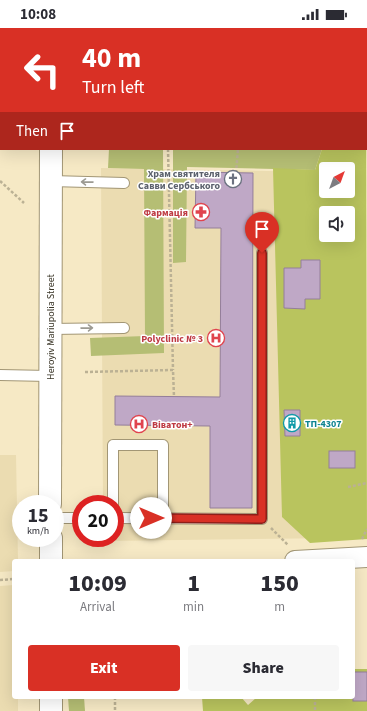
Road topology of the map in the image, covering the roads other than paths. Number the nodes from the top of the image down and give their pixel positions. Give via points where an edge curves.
1 (51, 150) edge
2 (51, 181) junction
3 (124, 183) dead end
4 (262, 253) dead end
5 (124, 328) dead end
6 (50, 329) junction
7 (0, 374) edge
8 (50, 376) junction
9 (50, 495) edge
10 (113, 495) edge
11 (124, 518) edge
12 (164, 518) junction
13 (51, 547) edge
14 (367, 557) edge
15 (51, 559) edge
16 (352, 559) edge
17 (51, 699) edge
18 (51, 711) edge

1 - 2 street, Heroyiv Mariupolia Street
3 -> 2 lane
2 - 6 street, Heroyiv Mariupolia Street
4 - 12 lane via 262,519
6 -> 5 lane
6 - 8 street, Heroyiv Mariupolia Street
7 - 8 lane
8 - 9 street, Heroyiv Mariupolia Street
10 - 12 lane via 113,445 163,445
11 - 12 lane
13 - 15 street
14 - 16 street
17 - 18 street

